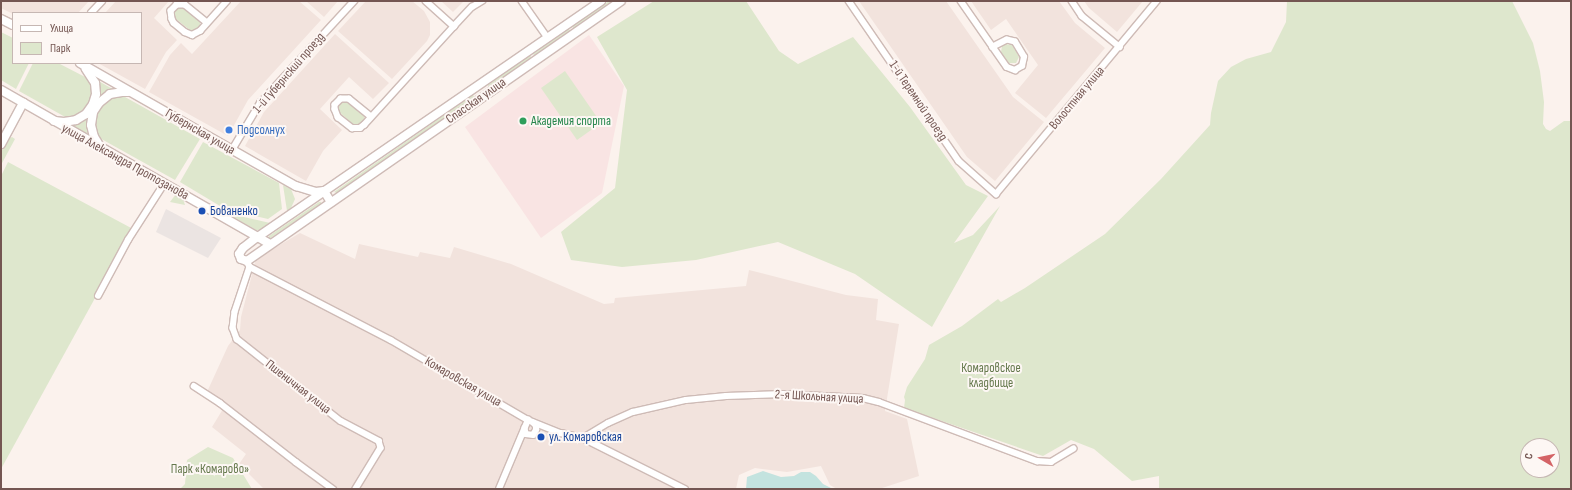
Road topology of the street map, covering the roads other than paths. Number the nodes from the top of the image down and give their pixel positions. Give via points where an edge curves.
1 (102, 1) edge
2 (227, 1) edge
3 (354, 1) edge
4 (426, 1) edge
5 (482, 1) edge
6 (522, 1) edge
7 (601, 1) edge
8 (621, 1) edge
9 (849, 1) edge
10 (961, 1) edge
11 (1072, 1) edge
12 (1157, 1) edge
13 (92, 12) edge
14 (1, 19) edge
15 (207, 23) junction
16 (12, 24) edge
17 (454, 26) junction
18 (548, 38) junction
19 (993, 47) junction
20 (1120, 47) junction
21 (81, 64) edge
22 (480, 84) junction
23 (1, 90) edge
24 (131, 93) junction
25 (487, 94) junction
26 (23, 103) junction
27 (371, 117) junction
28 (51, 120) junction
29 (1, 144) edge
30 (102, 149) junction
31 (232, 150) junction
32 (164, 184) junction
33 (324, 191) junction
34 (996, 194) joint
35 (332, 202) junction
36 (257, 237) junction
37 (270, 244) junction
38 (249, 264) junction
39 (98, 296) dead end
40 (194, 386) dead end
41 (529, 420) junction
42 (525, 427) junction
43 (583, 438) junction
44 (1073, 448) dead end
45 (333, 489) edge
46 (356, 489) edge
47 (499, 489) edge
48 (685, 489) edge

1 - 13 street
2 - 15 street
3 - 31 street, 1-й Губернский проезд via 260,103
4 - 17 street
5 - 17 street via 472,7
6 - 18 street
7 - 18 street, Спасская улица
8 - 25 street, Спасская улица
9 - 34 street, 1-й Теремной проезд via 959,161
10 - 19 street
11 - 20 street via 1082,16
12 - 20 street, Волостная улица
14 - 16 street
15 - 15 street via 185,5 177,5 171,11 172,19 188,34 196,34
17 - 27 street
18 - 22 street, Спасская улица
19 - 19 street via 1007,40 1015,42 1024,58 1022,66 1015,70 1007,67
20 - 34 street, Волостная улица
21 - 24 street, Губернская улица
21 - 28 street via 95,83 96,94 93,104 86,114 76,120
22 - 25 street
22 - 33 street, Спасская улица
23 - 26 street, улица Александра Протозанова
24 - 30 street via 110,94 93,112 91,125 94,137
24 - 31 street, Губернская улица
25 - 35 street, Спасская улица
26 - 28 street, улица Александра Протозанова
26 - 29 street
27 - 27 street via 349,99 341,99 335,105 338,117 352,128 360,128
28 - 30 street, улица Александра Протозанова
30 - 32 street, улица Александра Протозанова
31 - 33 street, Губернская улица via 296,186 316,192
32 - 36 street, улица Александра Протозанова
32 - 39 street via 128,240
33 - 35 street
33 - 36 street, Спасская улица
35 - 37 street, Спасская улица
36 - 37 street, улица Александра Протозанова
36 - 38 street, Спасская улица via 239,254 241,260
37 - 38 street, Спасская улица
38 - 41 street, Комаровская улица via 391,340
38 - 46 street, Пшеничная улица via 235,312 233,328 237,339 341,421 379,441 381,448
40 - 45 street
41 - 42 street
41 - 42 street via 536,426 533,435 526,434
41 - 43 street, Комаровская улица via 561,433
42 - 47 street
43 - 44 street, 2-я Школьная улица via 608,423 640,410 686,400 783,394 863,398 879,402 1037,461 1051,462
43 - 48 street, Комаровская улица

